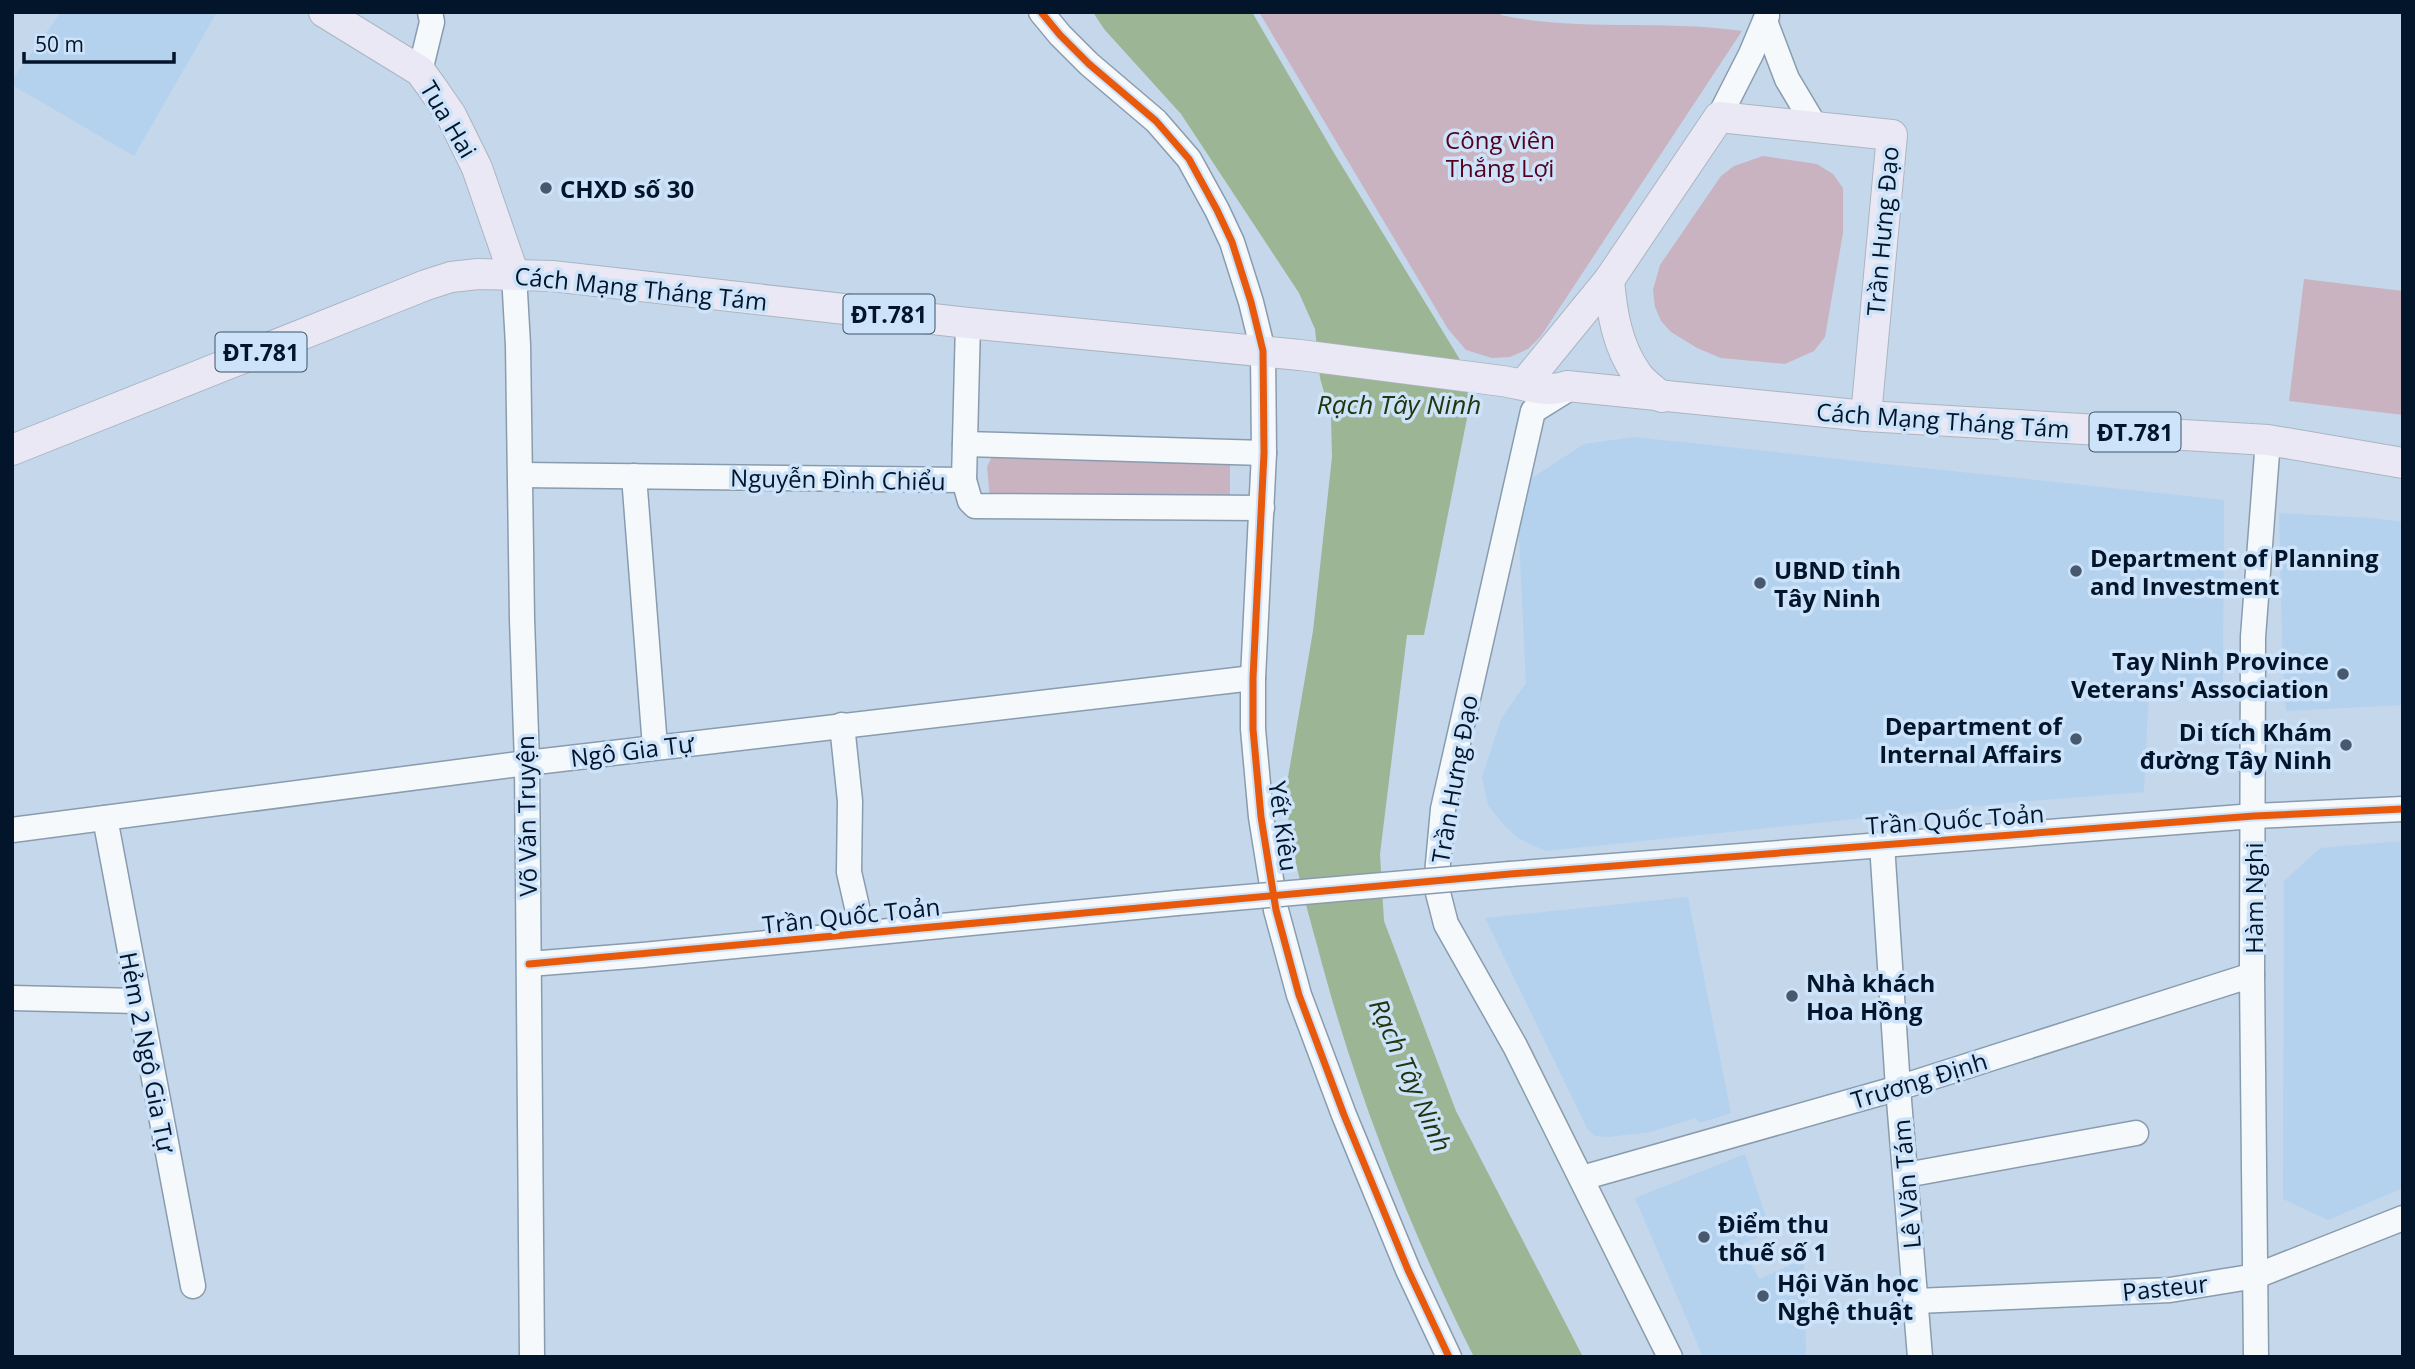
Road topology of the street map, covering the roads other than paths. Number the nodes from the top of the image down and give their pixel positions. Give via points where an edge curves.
1 (324, 12) edge
2 (430, 12) edge
3 (1041, 12) edge
4 (1766, 17) edge
5 (419, 71) junction
6 (1719, 117) junction
7 (1815, 126) junction
8 (514, 275) junction
9 (1609, 280) junction
10 (968, 323) junction
11 (1264, 351) junction
12 (1520, 390) junction
13 (1662, 397) junction
14 (1866, 416) junction
15 (2268, 440) junction
16 (965, 444) junction
17 (12, 450) edge
18 (1264, 453) junction
19 (2403, 463) edge
20 (521, 475) junction
21 (634, 476) junction
22 (964, 480) junction
23 (1262, 508) junction
24 (1253, 678) junction
25 (842, 725) junction
26 (655, 747) junction
27 (527, 762) junction
28 (2403, 809) edge
29 (2254, 816) junction
30 (105, 818) junction
31 (12, 830) edge
32 (1882, 844) junction
33 (857, 907) dead end
34 (529, 964) junction
35 (2252, 975) junction
36 (12, 998) edge
37 (138, 1001) junction
38 (1898, 1088) junction
39 (2136, 1133) dead end
40 (1906, 1175) junction
41 (1582, 1178) junction
42 (2403, 1219) edge
43 (2256, 1276) junction
44 (193, 1286) dead end
45 (1916, 1301) junction
46 (532, 1357) edge
47 (1449, 1357) edge
48 (1670, 1357) edge
49 (1920, 1357) edge
50 (2256, 1357) edge

1 - 5 main road, Tua Hai
2 - 5 street via 432,22
3 - 11 street, Yết Kiêu via 1090,64 1156,121 1189,159 1232,242
4 - 6 street, Trần Hưng Đạo
4 - 7 street via 1787,79
5 - 8 main road, Tua Hai via 452,114
6 - 7 main road, Trần Hưng Đạo
6 - 9 main road, Trần Hưng Đạo
7 - 14 main road, Trần Hưng Đạo via 1892,135
8 - 10 main road, Cách Mạng Tháng Tám / ĐT.781
8 - 17 main road, Cách Mạng Tháng Tám / ĐT.781 via 451,277 426,285
8 - 20 street, Võ Văn Truyện
9 - 12 main road, Trần Hưng Đạo
9 - 13 main road via 1611,308 1625,354 1638,376
10 - 11 main road, Cách Mạng Tháng Tám / ĐT.781
10 - 16 street
11 - 12 main road, Cách Mạng Tháng Tám / ĐT.781
11 - 18 street, Yết Kiêu
12 - 13 main road, Cách Mạng Tháng Tám / ĐT.781 via 1534,378
12 - 41 street, Trần Hưng Đạo via 1443,809 1436,885 1446,924
13 - 14 main road, Cách Mạng Tháng Tám / ĐT.781
14 - 15 main road, Cách Mạng Tháng Tám / ĐT.781
15 - 19 main road, Cách Mạng Tháng Tám / ĐT.781
15 - 29 street, Hàm Nghi via 2253,637
16 - 18 street, Nguyễn Đình Chiểu
16 - 22 street
18 - 23 street, Yết Kiêu
20 - 21 street, Nguyễn Đình Chiểu
20 - 27 street, Võ Văn Truyện
21 - 22 street, Nguyễn Đình Chiểu
21 - 26 street
22 - 23 street, Nguyễn Đình Chiểu via 970,500 979,508
23 - 24 street, Yết Kiêu
24 - 25 street, Ngô Gia Tự
24 - 47 street, Yết Kiêu via 1261,817 1280,925 1299,995 1343,1115
25 - 26 street, Ngô Gia Tự
25 - 33 street via 850,801 849,872
26 - 27 street, Ngô Gia Tự
27 - 30 street, Ngô Gia Tự
27 - 34 street, Võ Văn Truyện
28 - 29 street, Trần Quốc Toản
29 - 32 street, Trần Quốc Toản
29 - 35 street, Hàm Nghi
30 - 31 street, Ngô Gia Tự
30 - 37 street, Hẻm 2 Ngô Gia Tự
32 - 34 street, Trần Quốc Toản, bridge via 1177,903
32 - 38 street, Lê Văn Tám
34 - 46 street, Võ Văn Truyện
35 - 38 street, Trương Định
35 - 43 street, Hàm Nghi
36 - 37 street
37 - 44 street, Hẻm 2 Ngô Gia Tự
38 - 40 street, Lê Văn Tám
38 - 41 street, Trương Định
39 - 40 street
40 - 45 street, Lê Văn Tám
41 - 48 street, Trần Hưng Đạo
42 - 43 street, Pasteur
43 - 45 street, Pasteur via 2170,1290
43 - 50 street, Hàm Nghi
45 - 49 street, Lê Văn Tám

